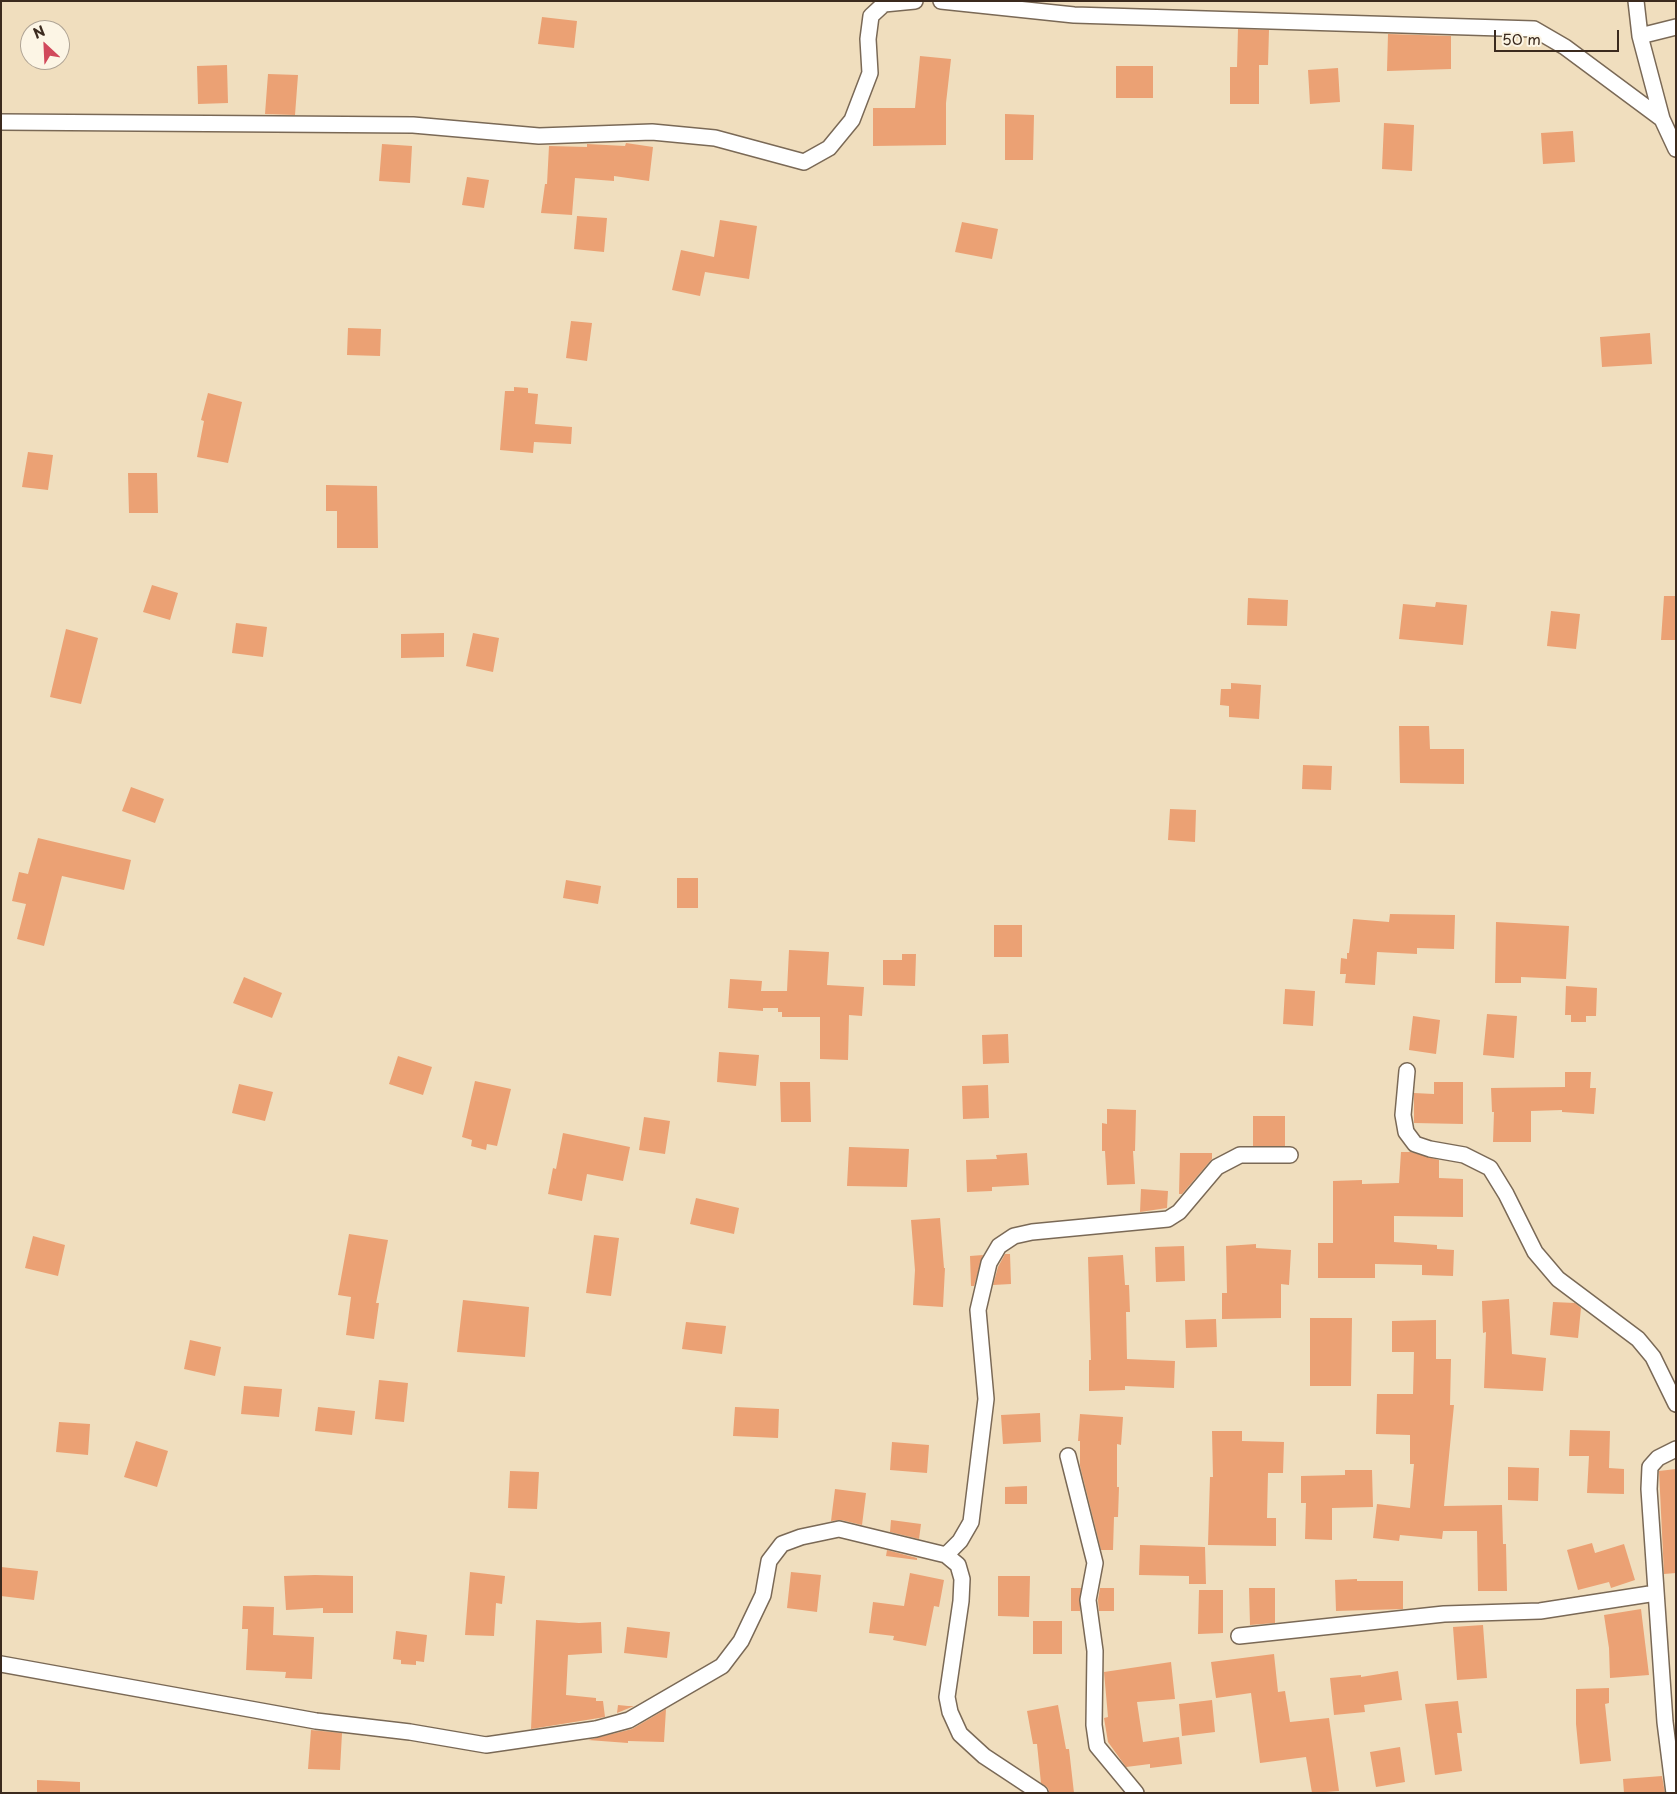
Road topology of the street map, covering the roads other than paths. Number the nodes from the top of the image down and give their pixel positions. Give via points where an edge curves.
1 (915, 1) edge
2 (940, 1) edge
3 (1636, 1) edge
4 (1676, 27) edge
5 (1640, 36) junction
6 (1662, 119) junction
7 (1, 122) edge
8 (1676, 149) edge
9 (1407, 1071) dead end
10 (1290, 1155) dead end
11 (1676, 1404) edge
12 (1676, 1449) edge
13 (1068, 1456) dead end
14 (946, 1555) junction
15 (1656, 1593) junction
16 (1239, 1636) dead end
17 (1, 1664) edge
18 (1040, 1793) edge
19 (1136, 1793) edge
20 (1674, 1793) edge

1 - 7 street via 884,4 871,16 868,39 870,73 852,120 829,148 804,162 715,138 652,132 539,136 413,125
2 - 6 street via 1074,15 1534,29 1565,47
3 - 5 street
4 - 5 street
5 - 6 street
6 - 8 street
9 - 11 street via 1403,1115 1406,1132 1415,1144 1464,1155 1490,1168 1535,1252 1558,1279 1638,1340 1653,1357
10 - 14 street via 1240,1155 1217,1167 1179,1212 1168,1219 1032,1232 1014,1236 999,1246 988,1263 978,1310 986,1400 971,1522 960,1541
12 - 15 street via 1658,1458 1650,1467
13 - 19 street via 1096,1563 1088,1600 1095,1651 1094,1726 1097,1746
14 - 17 street via 839,1529 782,1544 769,1561 763,1595 741,1641 722,1666 629,1720 596,1729 486,1745 316,1721
14 - 18 street via 958,1565 962,1579 947,1698 950,1712 960,1734 984,1756
15 - 16 street via 1540,1611 1444,1614
15 - 20 street via 1665,1722

